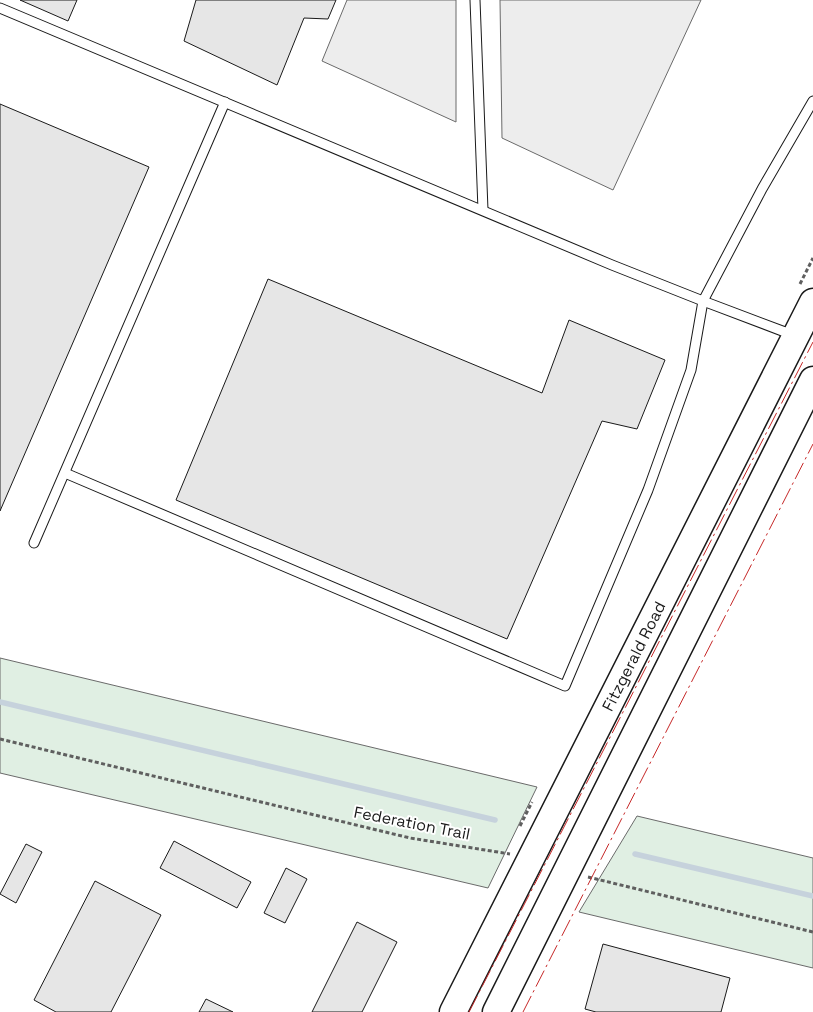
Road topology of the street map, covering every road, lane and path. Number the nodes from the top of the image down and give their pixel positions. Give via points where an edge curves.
1 (475, 0) edge
2 (0, 8) edge
3 (813, 101) edge
4 (225, 102) junction
5 (483, 210) junction
6 (703, 301) junction
7 (813, 302) edge
8 (793, 339) junction
9 (813, 380) edge
10 (65, 473) junction
11 (34, 543) dead end
12 (0, 738) edge
13 (528, 862) junction
14 (569, 868) junction
15 (813, 932) edge
16 (453, 1012) edge
17 (496, 1012) edge

1 - 5 lane
2 - 4 lane
3 - 6 lane
4 - 5 lane
4 - 10 lane
5 - 6 lane
6 - 8 lane via 785,332
6 - 10 lane via 688,380 648,490 566,686
7 - 8 main road, Fitzgerald Road
8 - 13 main road, Fitzgerald Road
9 - 14 main road
10 - 11 lane
12 - 13 path, Federation Trail via 410,838 508,853
13 - 16 main road, Fitzgerald Road
14 - 15 path via 586,877
14 - 17 main road

